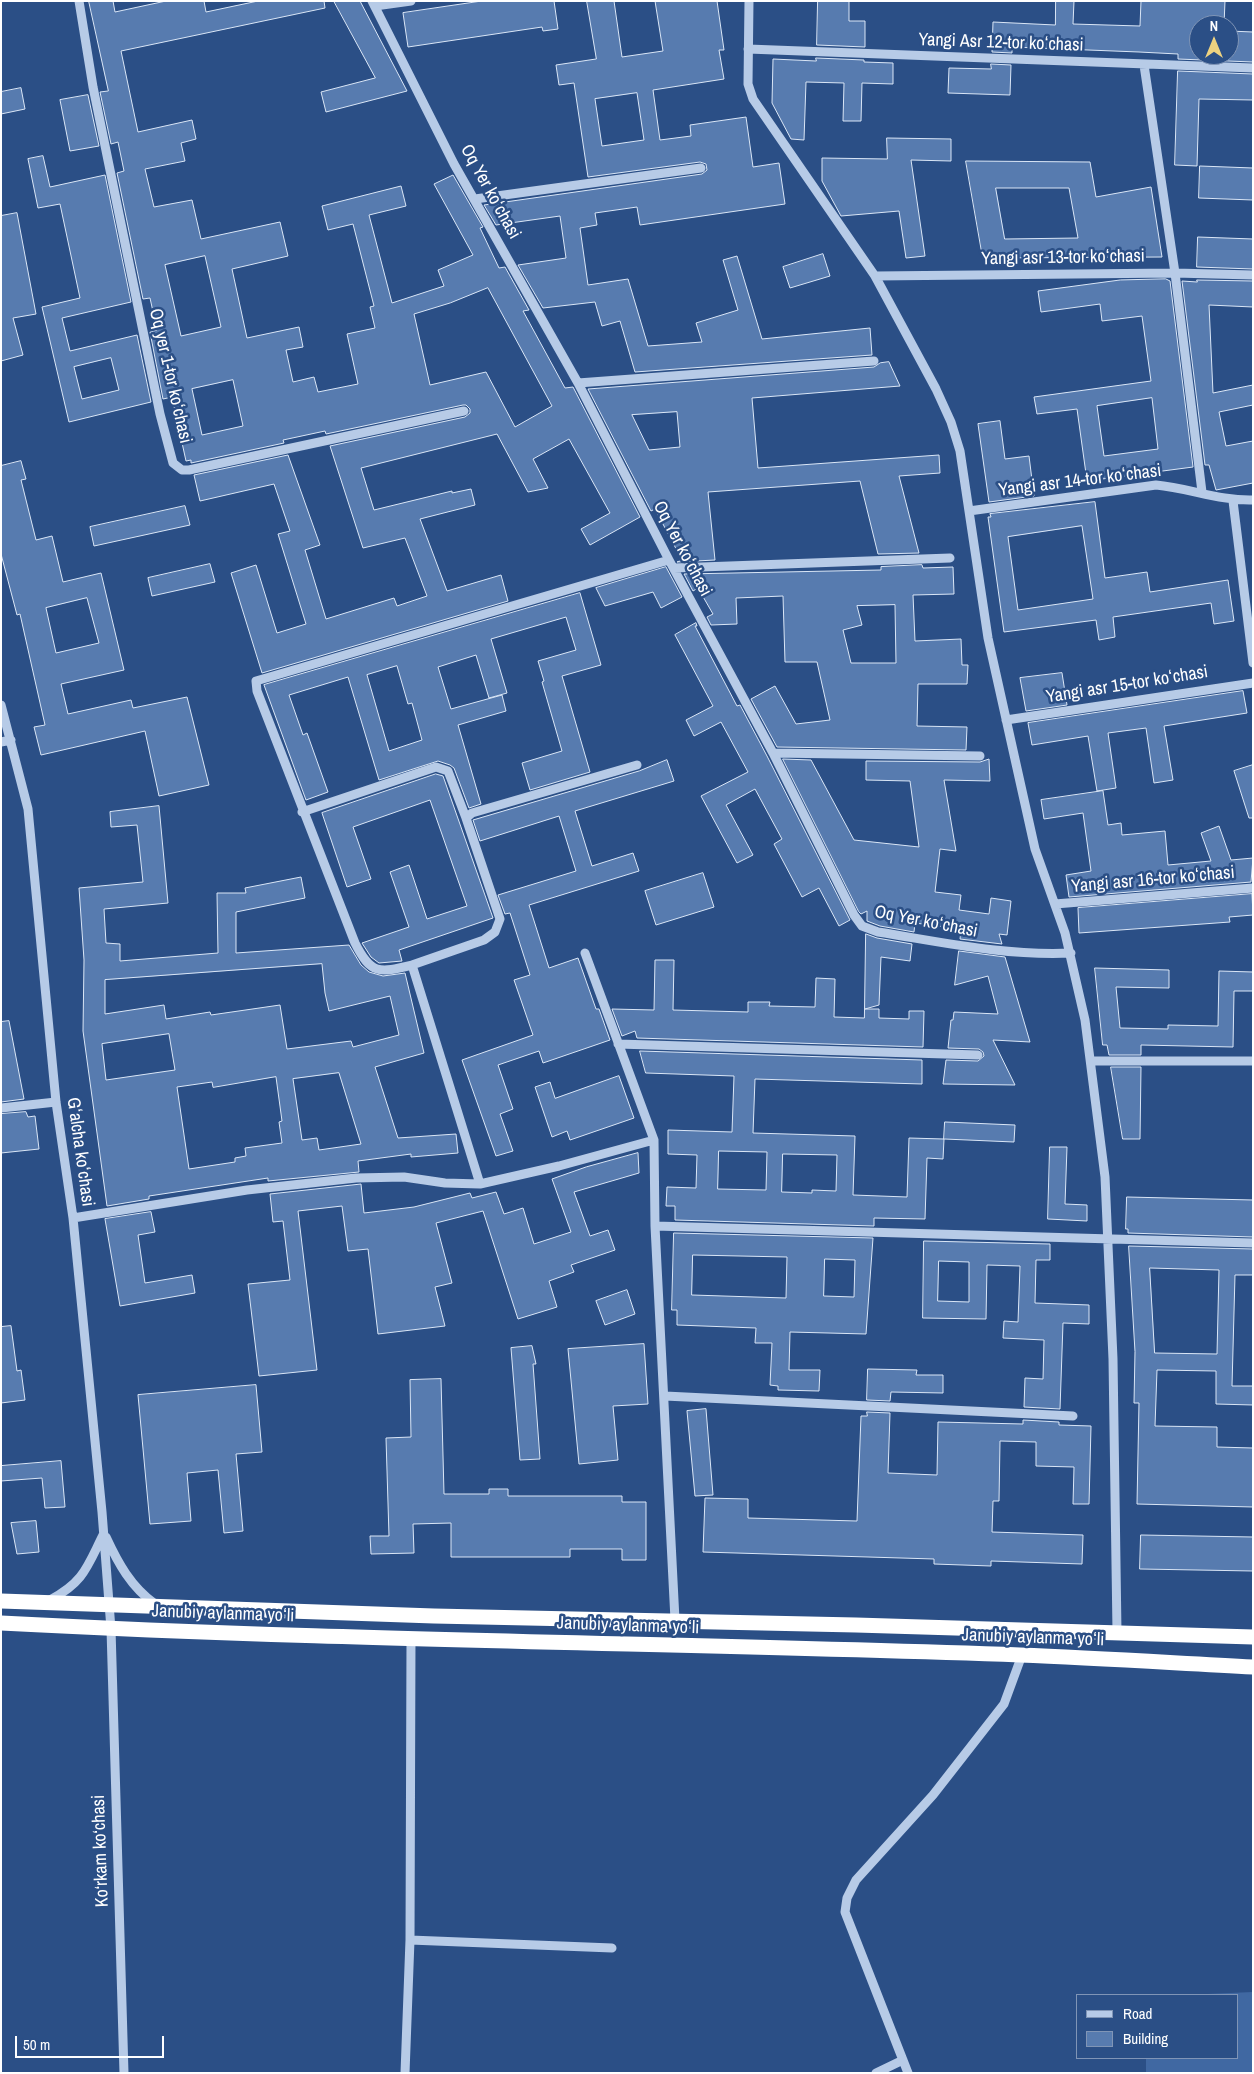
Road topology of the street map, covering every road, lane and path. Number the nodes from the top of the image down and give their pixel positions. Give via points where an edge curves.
1 (79, 1) edge
2 (411, 1) edge
3 (749, 1) edge
4 (374, 4) edge
5 (748, 49) junction
6 (1144, 64) junction
7 (1253, 68) edge
8 (702, 168) dead end
9 (475, 198) junction
10 (1175, 273) junction
11 (1253, 275) edge
12 (875, 276) junction
13 (874, 362) dead end
14 (578, 382) junction
15 (464, 410) dead end
16 (1202, 492) junction
17 (1253, 500) edge
18 (1233, 501) junction
19 (969, 511) junction
20 (950, 558) dead end
21 (668, 560) junction
22 (674, 568) junction
23 (1253, 663) edge
24 (1253, 683) edge
25 (1, 705) edge
26 (1006, 720) junction
27 (11, 740) junction
28 (1, 742) edge
29 (773, 753) junction
30 (980, 756) dead end
31 (637, 765) dead end
32 (302, 812) junction
33 (466, 818) junction
34 (1253, 888) edge
35 (1055, 904) junction
36 (585, 953) dead end
37 (1071, 953) junction
38 (412, 965) junction
39 (618, 1044) junction
40 (978, 1055) dead end
41 (1091, 1061) junction
42 (1253, 1061) edge
43 (56, 1102) junction
44 (1, 1108) edge
45 (654, 1140) junction
46 (480, 1184) junction
47 (73, 1218) junction
48 (655, 1226) junction
49 (1108, 1239) junction
50 (1253, 1243) edge
51 (664, 1396) junction
52 (1074, 1416) dead end
53 (104, 1532) junction
54 (1, 1601) edge
55 (44, 1604) junction
56 (109, 1606) junction
57 (159, 1607) junction
58 (675, 1620) junction
59 (1, 1623) edge
60 (111, 1629) junction
61 (1117, 1632) junction
62 (1253, 1638) edge
63 (411, 1639) junction
64 (1022, 1656) junction
65 (1253, 1667) edge
66 (410, 1940) junction
67 (612, 1948) dead end
68 (902, 2060) junction
69 (124, 2073) edge
70 (405, 2073) edge
71 (876, 2073) edge
72 (908, 2073) edge

1 - 15 street, Oq yer 1-tor koʻchasi via 93,87 158,405 178,468 189,470
2 - 4 street
3 - 5 street
4 - 9 street, Oq Yer koʻchasi via 454,164
5 - 6 street, Yangi Asr 12-tor koʻchasi
5 - 12 street via 748,84 753,99
6 - 7 street, Yangi Asr 12-tor koʻchasi
6 - 10 street
8 - 9 street
9 - 14 street, Oq Yer koʻchasi
10 - 11 street, Yangi asr 13-tor koʻchasi
10 - 12 street, Yangi asr 13-tor koʻchasi
10 - 16 street
12 - 19 street via 951,422 960,451
13 - 14 street
14 - 21 street, Oq Yer koʻchasi
16 - 18 street, Yangi asr 14-tor koʻchasi
16 - 19 street, Yangi asr 14-tor koʻchasi via 1156,485
17 - 18 street, Yangi asr 14-tor koʻchasi
18 - 23 street
19 - 26 street via 988,638
20 - 22 street
21 - 22 street, Oq Yer koʻchasi
21 - 32 street via 259,679 255,685
22 - 29 street, Oq Yer koʻchasi
24 - 26 street, Yangi asr 15-tor koʻchasi
25 - 27 street, Gʻalcha koʻchasi
26 - 35 street via 1035,849
27 - 28 street
27 - 43 street, Gʻalcha koʻchasi via 28,810
29 - 30 street
29 - 37 street, Oq Yer koʻchasi via 854,916 862,926 878,932 1004,952
31 - 33 street via 472,813
32 - 33 street via 436,767 448,771
32 - 38 street via 363,960 372,968 382,970
33 - 38 street via 500,919 495,932 484,940
34 - 35 street, Yangi asr 16-tor koʻchasi
35 - 37 street
36 - 39 street
37 - 41 street
38 - 46 street
39 - 40 street
39 - 45 street
41 - 42 street
41 - 49 street via 1105,1177
43 - 44 street
43 - 47 street, Gʻalcha koʻchasi
45 - 46 street
45 - 48 street
46 - 47 street via 445,1183 404,1176 356,1178 247,1190
47 - 53 street, Gʻalcha koʻchasi
48 - 49 street
48 - 51 street
49 - 50 street
49 - 61 street
51 - 52 street
51 - 58 street
53 - 55 street via 82,1576 64,1593
53 - 56 street, Gʻalcha koʻchasi
53 - 57 street via 130,1580 143,1596
54 - 55 highway, Janubiy aylanma yoʻli
55 - 56 highway, Janubiy aylanma yoʻli
56 - 57 highway, Janubiy aylanma yoʻli
56 - 60 street, Ko‘rkam ko‘chasi
57 - 58 highway, Janubiy aylanma yoʻli
58 - 61 highway, Janubiy aylanma yoʻli
59 - 60 highway, Janubiy aylanma yoʻli
60 - 63 highway, Janubiy aylanma yoʻli
60 - 69 street, Ko‘rkam ko‘chasi
61 - 62 highway, Janubiy aylanma yoʻli
63 - 64 highway, Janubiy aylanma yoʻli
63 - 66 street
64 - 65 highway, Janubiy aylanma yoʻli
64 - 68 street via 1004,1704 933,1795 856,1880 847,1898 845,1912
66 - 67 street
66 - 70 street
68 - 71 street
68 - 72 street

